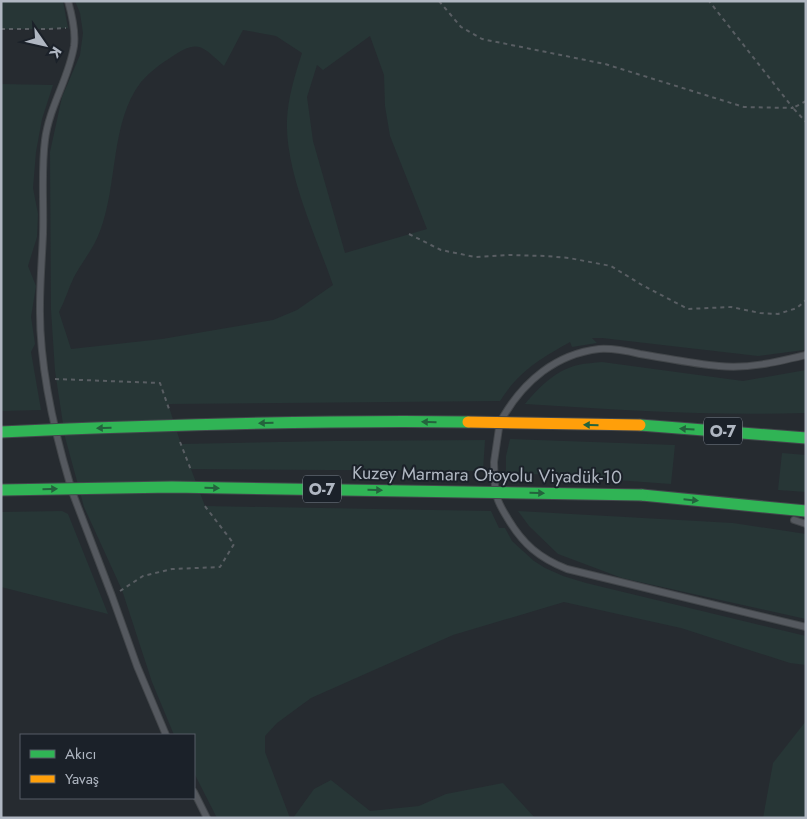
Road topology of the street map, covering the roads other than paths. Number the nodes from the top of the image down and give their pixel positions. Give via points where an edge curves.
1 (68, 1) edge
2 (806, 355) edge
3 (787, 428) dead end
4 (1, 432) edge
5 (748, 433) junction
6 (806, 438) edge
7 (1, 490) edge
8 (748, 506) junction
9 (806, 511) edge
10 (781, 516) dead end
11 (789, 518) dead end
12 (806, 524) edge
13 (806, 627) edge
14 (166, 734) edge
15 (195, 794) edge
16 (207, 818) edge

1 - 14 lane via 74,27 73,50 52,109 43,163 40,306 45,378 59,448 76,505
2 - 13 lane via 744,367 619,350 600,349 574,354 535,376 510,406 499,424 494,462 498,502 524,543 549,562
3 - 5 lane
5 -> 4 highway, O-7, bridge via 640,425 393,421
5 - 6 highway, O-7
7 -> 8 highway, Kuzey Marmara Otoyolu Viyadük-10 / O-7, bridge via 172,487 642,495
8 - 9 highway, O-7
8 - 10 lane
11 - 12 lane
15 - 16 lane

